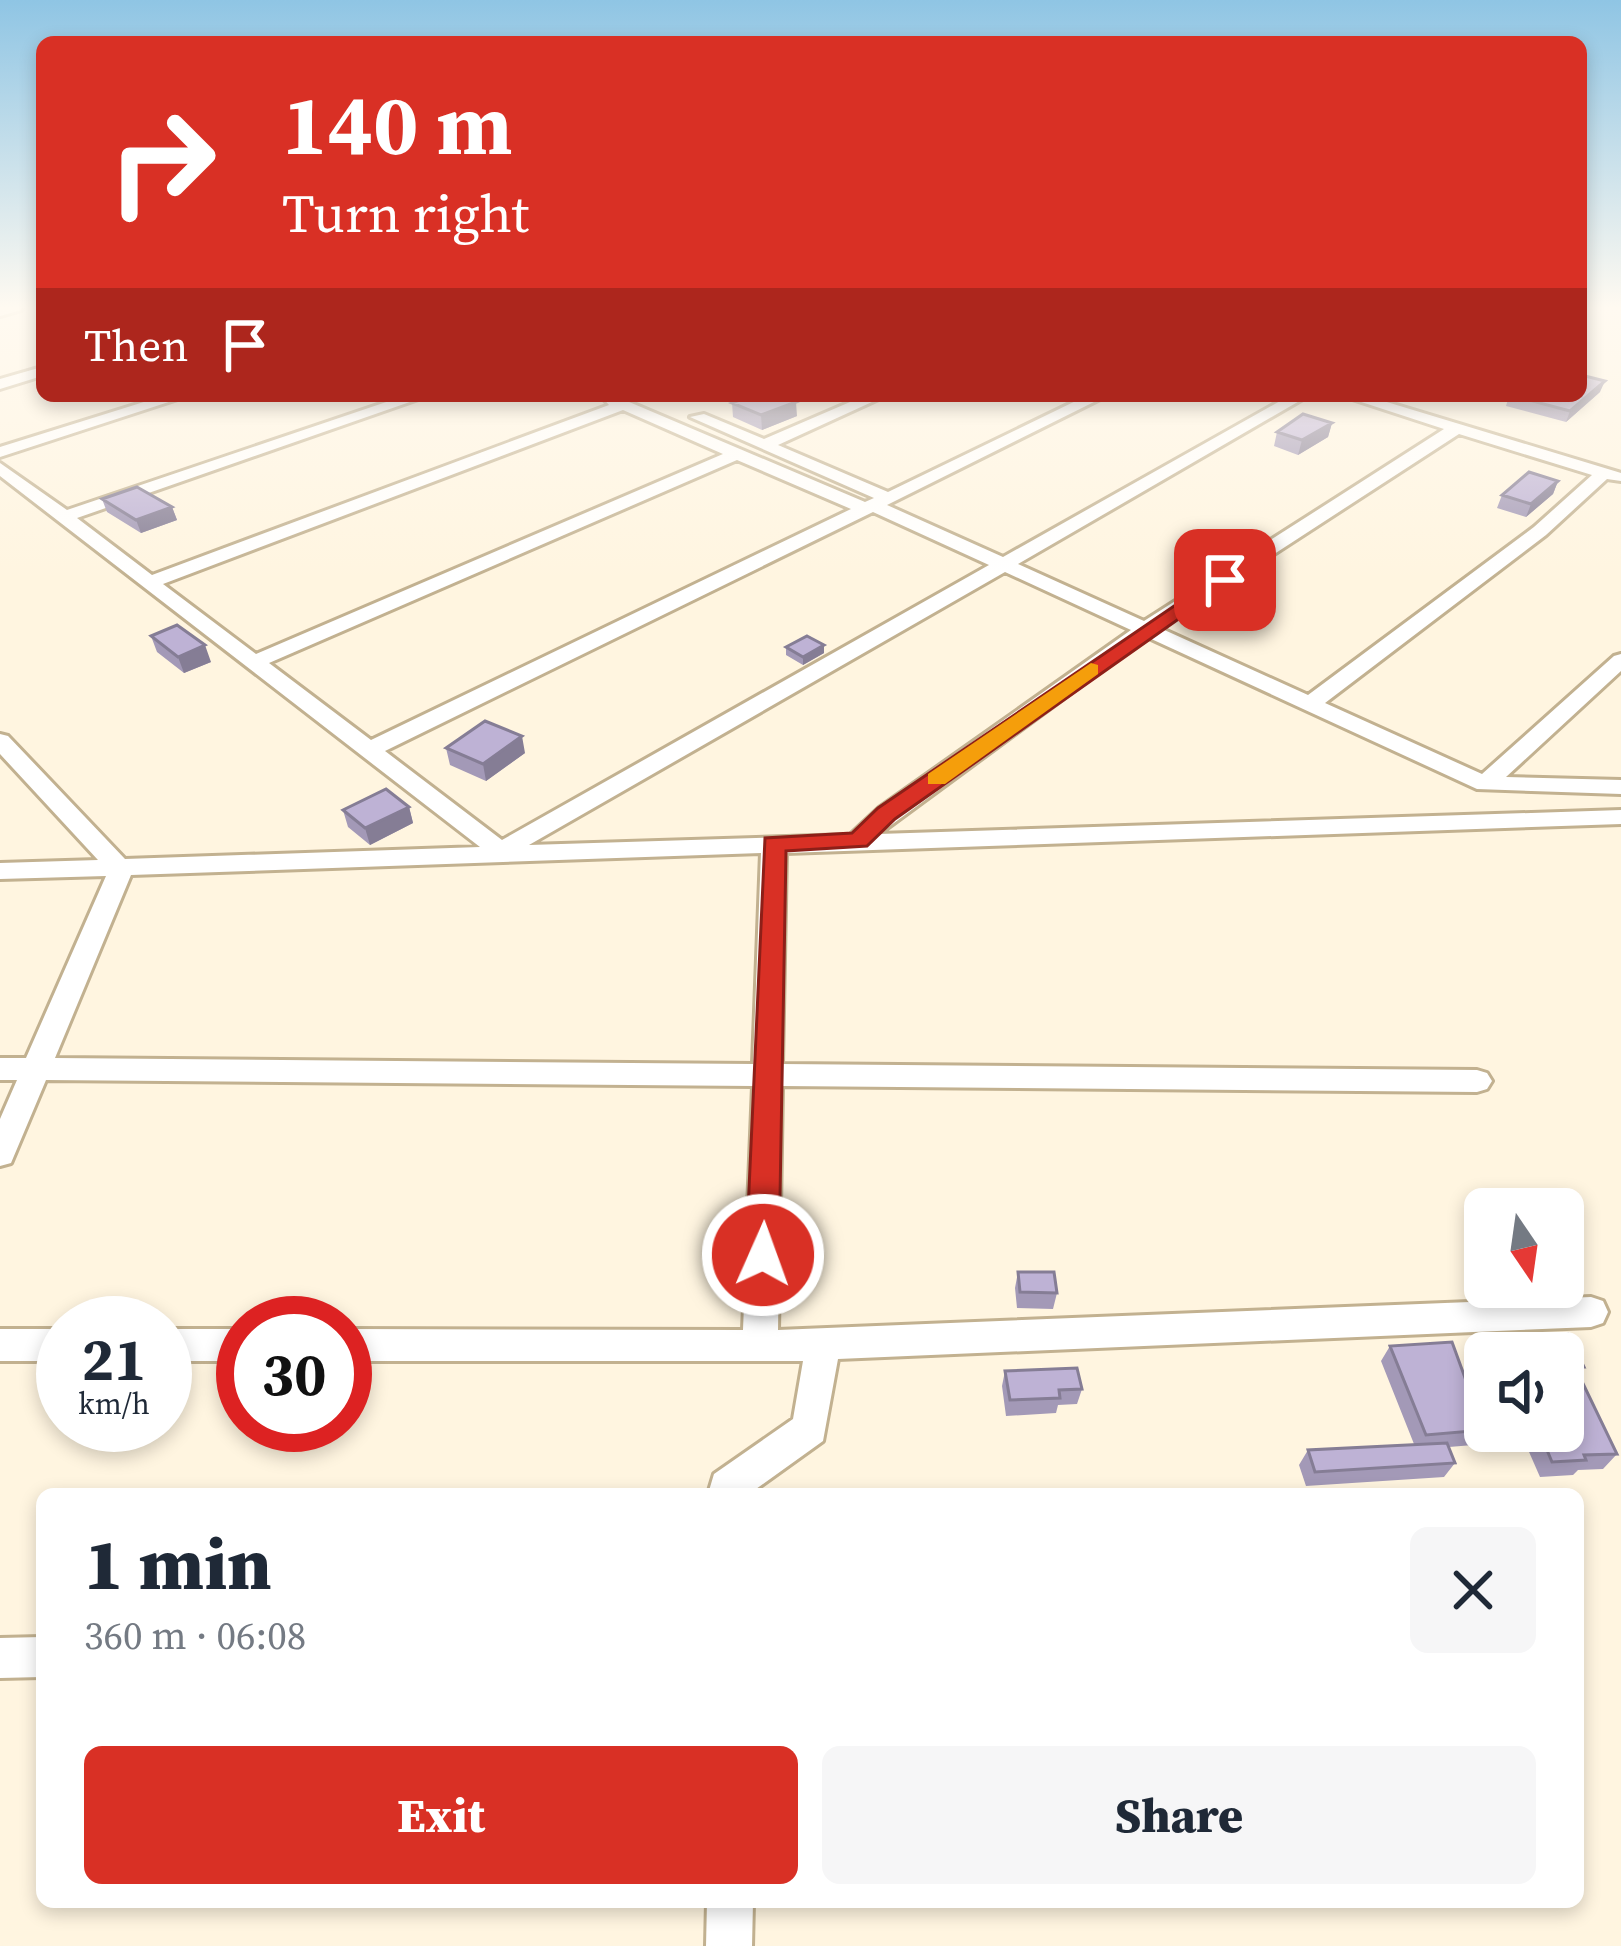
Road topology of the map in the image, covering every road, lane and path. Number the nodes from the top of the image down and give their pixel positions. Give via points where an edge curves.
1 (160, 402) edge
2 (401, 402) edge
3 (616, 402) edge
4 (664, 402) edge
5 (863, 402) edge
6 (1086, 402) edge
7 (1289, 402) edge
8 (1372, 402) edge
9 (622, 405) junction
10 (1457, 428) junction
11 (764, 445) junction
12 (0, 452) edge
13 (737, 454) junction
14 (0, 468) edge
15 (1612, 476) edge
16 (875, 504) junction
17 (64, 517) junction
18 (1005, 564) junction
19 (150, 582) junction
20 (1150, 626) junction
21 (1621, 660) edge
22 (254, 662) junction
23 (1312, 702) junction
24 (0, 741) edge
25 (369, 750) junction
26 (1485, 784) junction
27 (1621, 787) edge
28 (1621, 817) edge
29 (859, 841) junction
30 (774, 843) junction
31 (501, 851) junction
32 (121, 869) junction
33 (0, 871) edge
34 (36, 1068) junction
35 (0, 1070) edge
36 (768, 1074) junction
37 (1478, 1082) dead end
38 (0, 1154) edge
39 (1592, 1312) dead end
40 (823, 1344) junction
41 (0, 1345) edge
42 (36, 1345) edge
43 (372, 1345) edge
44 (760, 1346) junction
45 (727, 1488) edge
46 (36, 1657) edge
47 (0, 1658) edge
48 (730, 1908) edge
49 (729, 1946) edge

1 - 12 street
2 - 17 street
3 - 9 street
4 - 11 street
5 - 11 street
6 - 16 street
7 - 18 street
8 - 10 street
9 - 13 street
9 - 19 street
10 - 15 street
10 - 20 street
11 - 16 street
13 - 16 street
13 - 22 street
14 - 17 street
15 - 23 street
16 - 18 street
16 - 25 street
17 - 19 street
18 - 20 street
18 - 31 street
19 - 22 street
20 - 23 street
20 - 29 street
21 - 26 street
22 - 25 street
23 - 26 street
24 - 32 street
25 - 31 street
26 - 27 street
28 - 29 street
29 - 30 street
30 - 31 street
30 - 36 street
31 - 32 street
32 - 33 street
32 - 34 street
34 - 35 street
34 - 36 street
34 - 38 street
36 - 37 street
36 - 44 street
39 - 40 street
40 - 44 street
40 - 45 street via 810,1429
41 - 42 street
43 - 44 street
46 - 47 street
48 - 49 street

